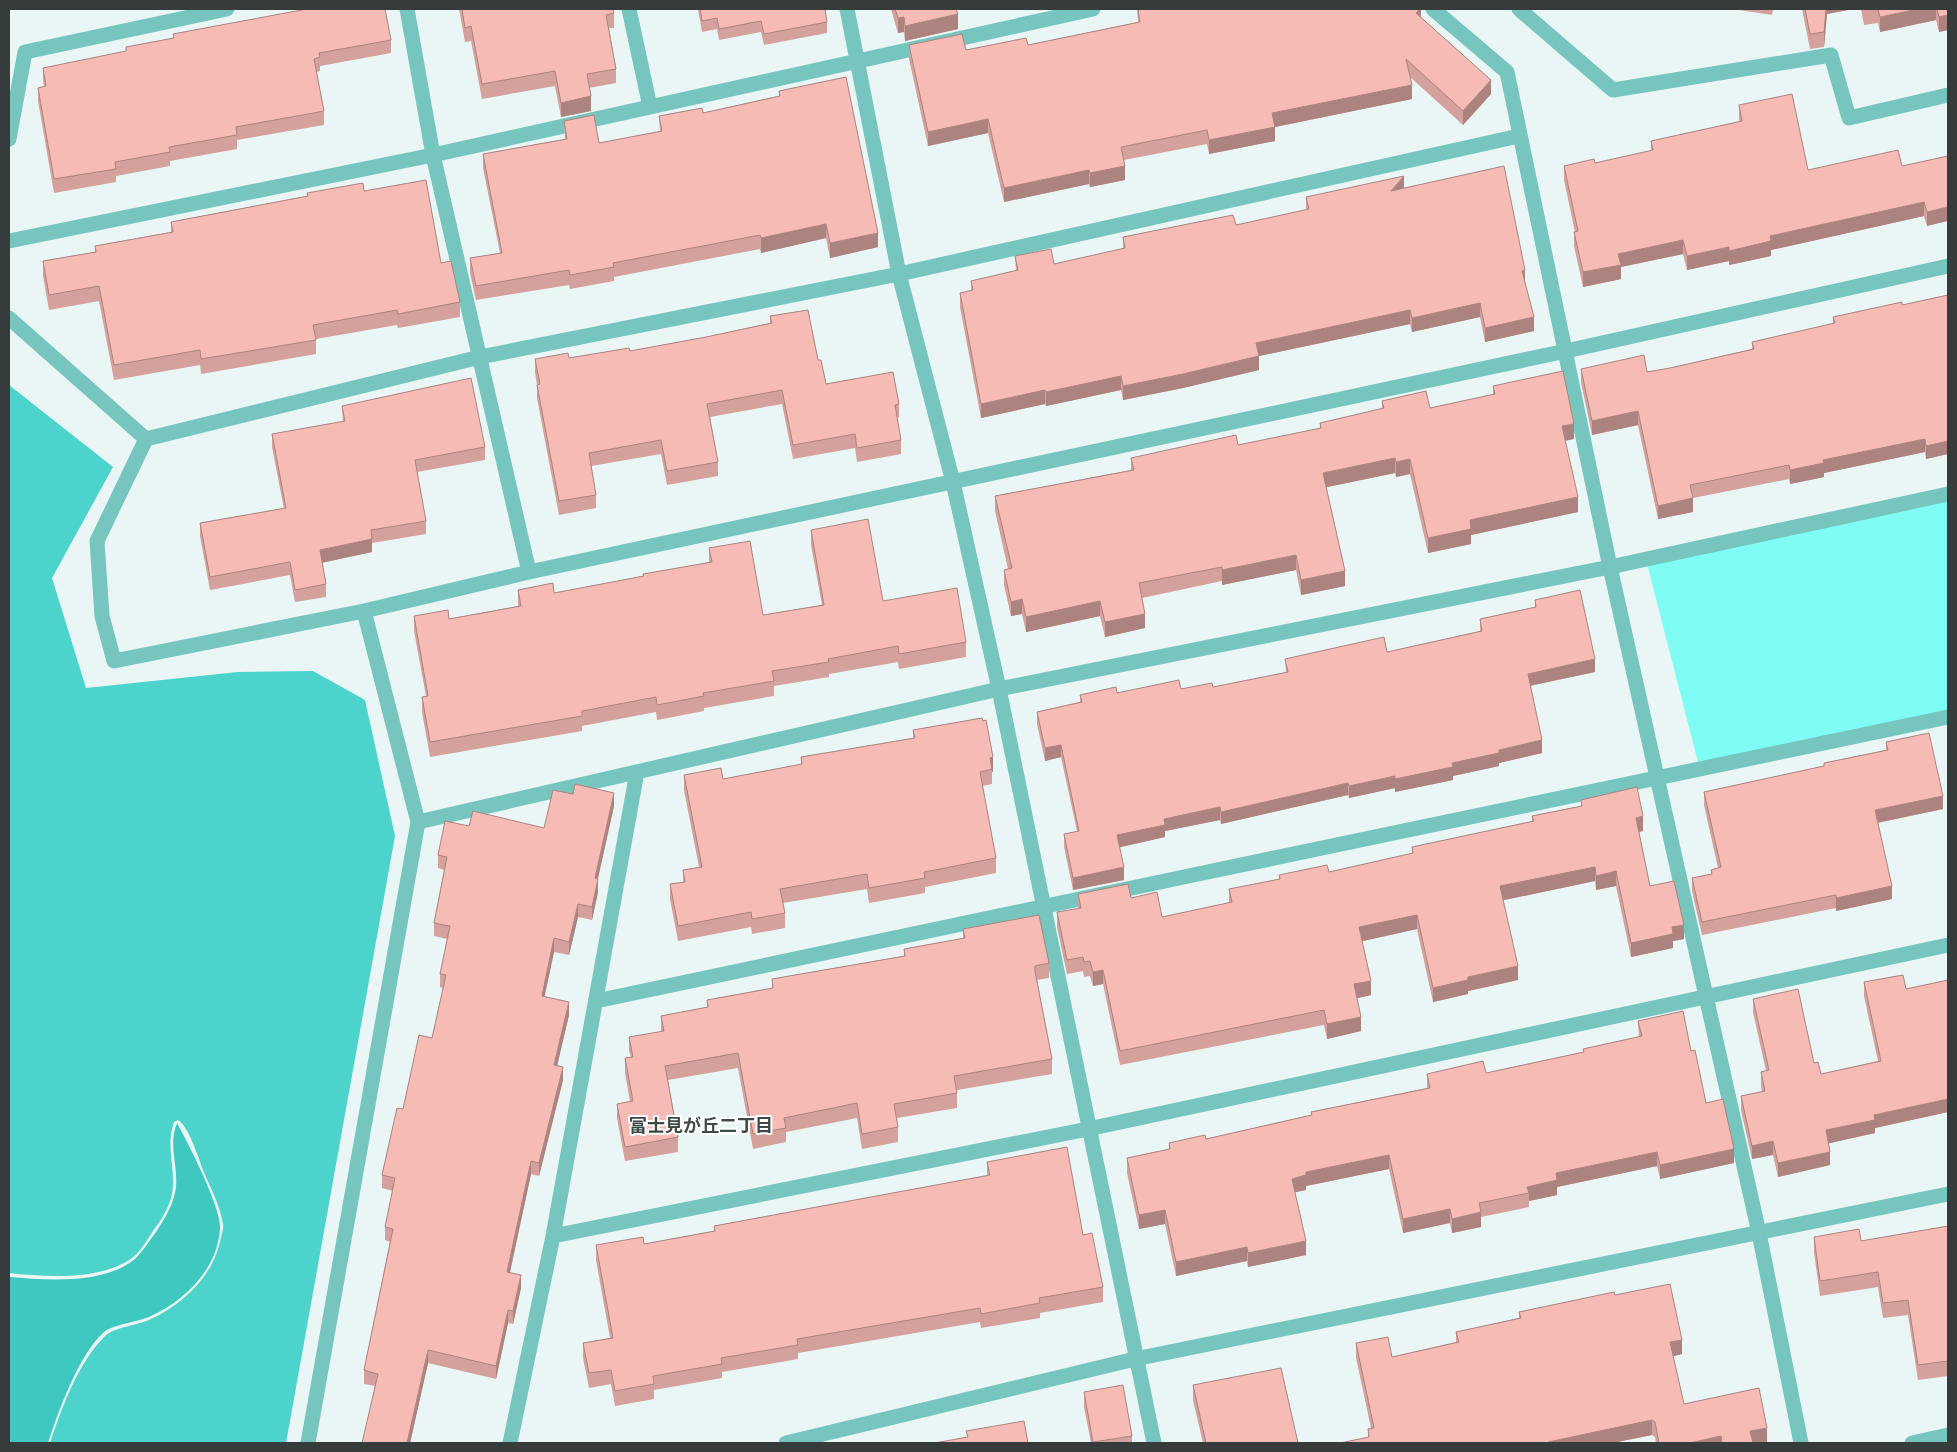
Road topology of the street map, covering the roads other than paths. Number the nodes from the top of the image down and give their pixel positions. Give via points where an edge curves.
1 (227, 9) edge
2 (407, 9) edge
3 (630, 9) edge
4 (847, 9) edge
5 (1093, 9) edge
6 (1433, 9) edge
7 (1519, 9) edge
8 (858, 61) junction
9 (1948, 95) edge
10 (650, 107) junction
11 (1519, 136) junction
12 (9, 139) edge
13 (433, 156) junction
14 (9, 241) edge
15 (1948, 266) edge
16 (899, 274) junction
17 (9, 318) edge
18 (1566, 351) junction
19 (480, 357) junction
20 (146, 440) junction
21 (952, 482) junction
22 (1948, 494) edge
23 (1610, 567) junction
24 (529, 572) junction
25 (364, 611) junction
26 (999, 689) junction
27 (1948, 717) edge
28 (637, 772) junction
29 (1658, 779) junction
30 (418, 822) junction
31 (1043, 905) junction
32 (1948, 945) edge
33 (1706, 997) junction
34 (596, 1001) junction
35 (1088, 1129) junction
36 (1948, 1194) edge
37 (1759, 1233) junction
38 (553, 1236) junction
39 (1135, 1360) junction
40 (1948, 1435) edge
41 (308, 1443) edge
42 (510, 1443) edge
43 (786, 1443) edge
44 (1154, 1443) edge
45 (1801, 1443) edge
46 (1912, 1443) edge

1 - 12 street via 25,52
2 - 13 street
3 - 10 street
4 - 8 street
5 - 8 street
6 - 11 street via 1507,72
7 - 9 street via 1613,90 1831,55 1848,118
8 - 10 street
8 - 16 street
10 - 13 street
11 - 16 street
11 - 18 street
13 - 14 street
13 - 19 street
15 - 18 street
16 - 19 street
16 - 21 street
17 - 20 street
18 - 21 street
18 - 23 street
19 - 20 street
19 - 24 street
20 - 25 street via 97,541 102,616 114,661
21 - 24 street
21 - 26 street
22 - 23 street
23 - 26 street
23 - 29 street
24 - 25 street
25 - 30 street
26 - 28 street
26 - 31 street
27 - 29 street
28 - 30 street
28 - 34 street
29 - 31 street
29 - 33 street
30 - 41 street
31 - 34 street
31 - 35 street
32 - 33 street
33 - 35 street
33 - 37 street
34 - 38 street
35 - 38 street
35 - 39 street
36 - 37 street
37 - 39 street
37 - 45 street
38 - 42 street
39 - 43 street
39 - 44 street
40 - 46 street

